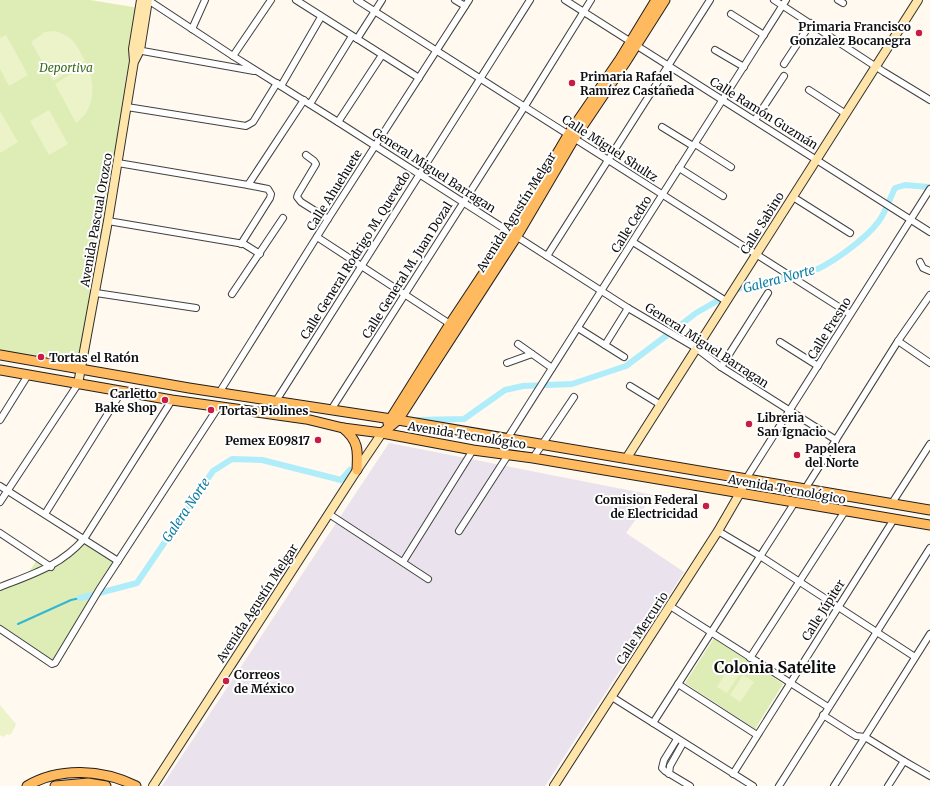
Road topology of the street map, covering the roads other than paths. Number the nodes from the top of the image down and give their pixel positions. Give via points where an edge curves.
1 (141, 0) edge
2 (148, 0) edge
3 (205, 0) edge
4 (271, 0) edge
5 (296, 0) edge
6 (357, 0) edge
7 (382, 0) edge
8 (455, 0) edge
9 (468, 0) edge
10 (530, 0) edge
11 (565, 0) edge
12 (591, 0) edge
13 (656, 0) edge
14 (665, 0) edge
15 (710, 0) edge
16 (774, 0) edge
17 (916, 1) edge
18 (785, 3) edge
19 (465, 6) junction
20 (375, 11) junction
21 (583, 12) junction
22 (731, 14) dead end
23 (321, 17) junction
24 (810, 23) junction
25 (192, 29) junction
26 (764, 35) junction
27 (354, 38) junction
28 (634, 43) junction
29 (136, 50) junction
30 (716, 50) dead end
31 (436, 51) junction
32 (382, 55) junction
33 (233, 56) junction
34 (784, 64) dead end
35 (668, 66) junction
36 (876, 66) junction
37 (744, 67) junction
38 (257, 72) junction
39 (784, 76) dead end
40 (419, 78) junction
41 (480, 79) junction
42 (279, 84) junction
43 (809, 90) dead end
44 (304, 100) junction
45 (723, 100) junction
46 (930, 100) edge
47 (310, 104) junction
48 (525, 106) junction
49 (127, 107) junction
50 (846, 114) junction
51 (755, 120) junction
52 (338, 122) junction
53 (662, 127) dead end
54 (571, 137) junction
55 (375, 145) junction
56 (694, 145) junction
57 (306, 155) dead end
58 (608, 160) junction
59 (816, 160) junction
60 (118, 163) junction
61 (731, 167) dead end
62 (679, 168) junction
63 (420, 174) junction
64 (248, 185) junction
65 (930, 189) edge
66 (662, 195) junction
67 (723, 196) dead end
68 (793, 197) junction
69 (463, 202) junction
70 (283, 218) dead end
71 (328, 219) junction
72 (911, 220) junction
73 (108, 221) junction
74 (930, 232) edge
75 (850, 233) dead end
76 (514, 234) junction
77 (317, 237) junction
78 (633, 242) junction
79 (241, 244) junction
80 (260, 254) junction
81 (756, 254) junction
82 (547, 256) junction
83 (920, 262) dead end
84 (361, 266) junction
85 (930, 271) edge
86 (602, 290) junction
87 (96, 293) junction
88 (768, 293) dead end
89 (232, 294) dead end
90 (404, 295) junction
91 (930, 295) edge
92 (726, 301) junction
93 (196, 308) dead end
94 (628, 308) junction
95 (850, 314) junction
96 (450, 324) junction
97 (578, 328) junction
98 (898, 341) junction
99 (780, 342) dead end
100 (518, 344) dead end
101 (605, 345) junction
102 (696, 348) junction
103 (532, 354) junction
104 (0, 355) edge
105 (624, 357) dead end
106 (507, 363) dead end
107 (930, 363) edge
108 (818, 366) junction
109 (722, 367) junction
110 (552, 368) junction
111 (81, 369) junction
112 (0, 370) edge
113 (28, 375) junction
114 (78, 384) junction
115 (630, 386) dead end
116 (122, 391) junction
117 (219, 393) junction
118 (574, 397) dead end
119 (172, 400) junction
120 (276, 401) junction
121 (661, 405) junction
122 (219, 406) junction
123 (405, 408) junction
124 (331, 410) junction
125 (789, 411) junction
126 (394, 419) junction
127 (0, 420) edge
128 (413, 423) junction
129 (343, 428) junction
130 (382, 433) junction
131 (507, 439) junction
132 (836, 440) junction
133 (930, 444) edge
134 (541, 445) junction
135 (473, 450) junction
136 (508, 455) junction
137 (533, 458) junction
138 (626, 459) junction
139 (357, 470) junction
140 (746, 479) junction
141 (0, 486) edge
142 (805, 489) junction
143 (8, 490) junction
144 (740, 493) junction
145 (0, 502) edge
146 (795, 502) junction
147 (892, 503) junction
148 (930, 510) edge
149 (845, 511) junction
150 (45, 514) junction
151 (329, 514) junction
152 (894, 519) junction
153 (930, 525) edge
154 (459, 531) dead end
155 (718, 531) junction
156 (0, 533) edge
157 (84, 539) junction
158 (930, 548) edge
159 (760, 556) junction
160 (118, 561) junction
161 (403, 562) junction
162 (51, 566) junction
163 (428, 579) dead end
164 (799, 582) junction
165 (2, 585) edge
166 (670, 606) junction
167 (838, 607) junction
168 (0, 629) edge
169 (876, 632) junction
170 (712, 633) junction
171 (930, 634) edge
172 (915, 656) junction
173 (750, 658) junction
174 (791, 682) junction
175 (678, 684) junction
176 (612, 697) junction
177 (828, 707) junction
178 (823, 715) junction
179 (653, 723) junction
180 (757, 735) junction
181 (865, 737) junction
182 (677, 739) junction
183 (683, 743) junction
184 (904, 761) junction
185 (669, 774) junction
186 (733, 774) junction
187 (930, 776) edge
188 (678, 779) junction
189 (27, 786) edge
190 (55, 786) edge
191 (106, 786) edge
192 (136, 786) edge
193 (152, 786) edge
194 (554, 786) edge
195 (674, 786) edge
196 (690, 786) edge
197 (753, 786) edge
198 (779, 786) edge
199 (834, 786) edge
200 (888, 786) edge

1 - 29 main road, Avenida Pascual Orozco
2 - 25 street, General Miguel Barragan
2 - 29 main road, Avenida Pascual Orozco
3 - 25 street
4 - 33 street
5 - 23 street
6 - 20 street, Calle Miguel Shultz
7 - 20 street
8 - 19 street
9 - 19 street, Calle Ahuehuete
10 - 41 street, Calle General Rodrigo M. Quevedo
11 - 21 street, Calle Ramón Guzmán
12 - 21 street, Calle General M. Juan Dozal
13 - 28 main road, Avenida Agustín Melgar
14 - 28 main road, Avenida Agustín Melgar
15 - 35 street
16 - 18 street
17 - 36 main road, Calle Sabino
18 - 24 street
18 - 26 street, Calle Cedro
19 - 31 street, Calle Ahuehuete
20 - 27 street
20 - 31 street, Calle Miguel Shultz
21 - 28 street, Calle Ramón Guzmán
21 - 48 street, Calle General M. Juan Dozal
22 - 26 street
23 - 27 street
23 - 42 street
24 - 34 street
24 - 36 street
25 - 33 street, General Miguel Barragan
26 - 37 street, Calle Cedro
27 - 32 street
27 - 47 street
28 - 35 street, Calle Ramón Guzmán
28 - 54 main road, Avenida Agustín Melgar
29 - 38 street
29 - 49 main road, Avenida Pascual Orozco
30 - 37 street
31 - 40 street, Calle Ahuehuete
31 - 41 street, Calle Miguel Shultz
32 - 40 street
32 - 52 street
33 - 38 street, General Miguel Barragan
35 - 45 street, Calle Ramón Guzmán
35 - 58 street
36 - 46 street
36 - 50 main road, Calle Sabino
37 - 45 street, Calle Cedro
38 - 42 street, General Miguel Barragan
39 - 51 street
40 - 55 street, Calle Ahuehuete
41 - 48 street, Calle Miguel Shultz
41 - 63 street, Calle General Rodrigo M. Quevedo
42 - 44 street, General Miguel Barragan
42 - 49 street via 253,122 246,126
43 - 50 street
44 - 47 street, General Miguel Barragan
44 - 64 street
45 - 51 street, Calle Ramón Guzmán
45 - 56 street, Calle Cedro
47 - 52 street, General Miguel Barragan
48 - 54 street, Calle Miguel Shultz
48 - 69 street, Calle General M. Juan Dozal
49 - 60 main road, Avenida Pascual Orozco
50 - 59 main road, Calle Sabino
51 - 59 street, Calle Ramón Guzmán
52 - 55 street, General Miguel Barragan
53 - 56 street
54 - 58 street, Calle Miguel Shultz
54 - 76 main road, Avenida Agustín Melgar
55 - 63 street, General Miguel Barragan
55 - 71 street, Calle Ahuehuete
56 - 61 street
56 - 62 street, Calle Cedro
57 - 71 street via 316,164 298,198
58 - 66 street, Calle Miguel Shultz
58 - 82 street
59 - 68 main road, Calle Sabino
59 - 72 street, Calle Ramón Guzmán
60 - 64 street
60 - 73 main road, Avenida Pascual Orozco
62 - 66 street, Calle Cedro
62 - 67 street
63 - 69 street, General Miguel Barragan
63 - 84 street, Calle General Rodrigo M. Quevedo
64 - 79 street via 266,189 270,192 270,198
65 - 72 street, Calle Fresno
66 - 78 street, Calle Cedro
66 - 81 street, Calle Miguel Shultz
68 - 75 street
68 - 81 main road, Calle Sabino
69 - 76 street, General Miguel Barragan
69 - 90 street, Calle General M. Juan Dozal
70 - 80 street
71 - 77 street, Calle Ahuehuete
72 - 74 street, Calle Ramón Guzmán
72 - 95 street, Calle Fresno
73 - 79 street
73 - 87 main road, Avenida Pascual Orozco
76 - 82 street, General Miguel Barragan
76 - 96 main road, Avenida Agustín Melgar
76 - 123 main road, Avenida Agustín Melgar
77 - 84 street
77 - 117 street, Calle Ahuehuete
78 - 86 street, Calle Cedro
78 - 92 street
79 - 80 street
80 - 89 street
81 - 92 main road, Calle Sabino
81 - 95 street, Calle Miguel Shultz
82 - 86 street, General Miguel Barragan
83 - 85 street via 923,268
84 - 90 street
84 - 120 street, Calle General Rodrigo M. Quevedo
86 - 94 street, General Miguel Barragan
86 - 97 street, Calle Cedro
87 - 93 street
87 - 111 main road, Avenida Pascual Orozco
88 - 109 street
90 - 96 street
90 - 124 street, Calle General M. Juan Dozal
91 - 98 street
92 - 102 main road, Calle Sabino
94 - 101 street
94 - 102 street, General Miguel Barragan
95 - 108 street, Calle Fresno
96 - 126 main road, Avenida Agustín Melgar
97 - 101 street
97 - 110 street, Calle Cedro
98 - 107 street
98 - 132 street
99 - 108 street
100 - 103 street
101 - 105 street
102 - 109 street, General Miguel Barragan
102 - 121 main road, Calle Sabino
103 - 106 street
103 - 110 street
104 - 111 main road, Avenida Tecnológico
108 - 125 street, Calle Fresno
109 - 125 street, General Miguel Barragan
110 - 131 street, Calle Cedro
111 - 114 main road, Avenida Pascual Orozco
111 - 117 main road, Avenida Tecnológico
112 - 113 main road, Avenida Tecnológico
113 - 114 main road, Avenida Tecnológico
113 - 127 street
114 - 116 main road, Avenida Tecnológico
114 - 143 street
115 - 121 street
116 - 119 main road, Avenida Tecnológico
116 - 150 street
117 - 120 main road, Avenida Tecnológico
118 - 134 street
119 - 122 main road, Avenida Tecnológico
119 - 157 street
120 - 124 main road, Avenida Tecnológico
121 - 138 main road, Calle Sabino
122 - 129 main road, Avenida Tecnológico via 306,419
122 - 160 street
123 - 126 main road, Avenida Agustín Melgar
123 - 128 main road
124 - 126 main road, Avenida Tecnológico
125 - 132 street, General Miguel Barragan
125 - 140 street, Calle Fresno
126 - 128 main road, Avenida Tecnológico
126 - 130 main road, Avenida Agustín Melgar
128 - 131 main road, Avenida Tecnológico
129 - 130 main road, Avenida Tecnológico
129 - 139 main road via 350,433 357,446
130 - 135 main road, Avenida Tecnológico
130 - 139 main road, Avenida Agustín Melgar
131 - 134 main road, Avenida Tecnológico
132 - 142 street
133 - 147 street
134 - 137 street
134 - 138 main road, Avenida Tecnológico
135 - 136 main road, Avenida Tecnológico
135 - 161 street
136 - 137 main road, Avenida Tecnológico
136 - 154 street
137 - 144 main road, Avenida Tecnológico
138 - 140 main road, Avenida Tecnológico
139 - 151 main road, Avenida Agustín Melgar
140 - 142 main road, Avenida Tecnológico
140 - 144 main road, Calle Mercurio
141 - 143 street
142 - 147 main road, Avenida Tecnológico
143 - 145 street
143 - 150 street
144 - 146 main road, Avenida Tecnológico
144 - 155 main road, Calle Mercurio
146 - 149 main road, Avenida Tecnológico
146 - 159 street
147 - 148 main road, Avenida Tecnológico
149 - 152 main road, Avenida Tecnológico
149 - 164 street
150 - 157 street
151 - 161 street
151 - 193 main road, Avenida Agustín Melgar
152 - 153 main road, Avenida Tecnológico
152 - 167 street, Calle Júpiter
155 - 159 street
155 - 166 main road, Calle Mercurio
156 - 162 street
157 - 160 street
157 - 162 street via 74,550
158 - 169 street
159 - 164 street
159 - 170 street
160 - 168 street via 55,663 52,664
161 - 163 street
162 - 165 street
164 - 167 street
164 - 173 street
166 - 170 street
166 - 176 main road, Calle Mercurio
167 - 169 street
167 - 174 street, Calle Júpiter
169 - 172 street
169 - 177 street
170 - 173 street
170 - 175 street
171 - 172 street
172 - 181 street
173 - 174 street
174 - 177 street
174 - 180 street, Calle Júpiter
175 - 179 street
175 - 180 street
176 - 179 street
176 - 194 main road, Calle Mercurio
177 - 178 street
178 - 181 street via 856,736
178 - 198 street
179 - 182 street
180 - 186 street, Calle Júpiter
181 - 184 street
181 - 199 street
182 - 183 street
182 - 185 street via 662,766
183 - 185 street via 670,766
183 - 186 street
184 - 187 street
184 - 200 street
185 - 188 street
186 - 197 street
188 - 195 street
188 - 196 street
189 - 192 main road via 53,776 75,772 102,775
190 - 191 main road via 88,783

